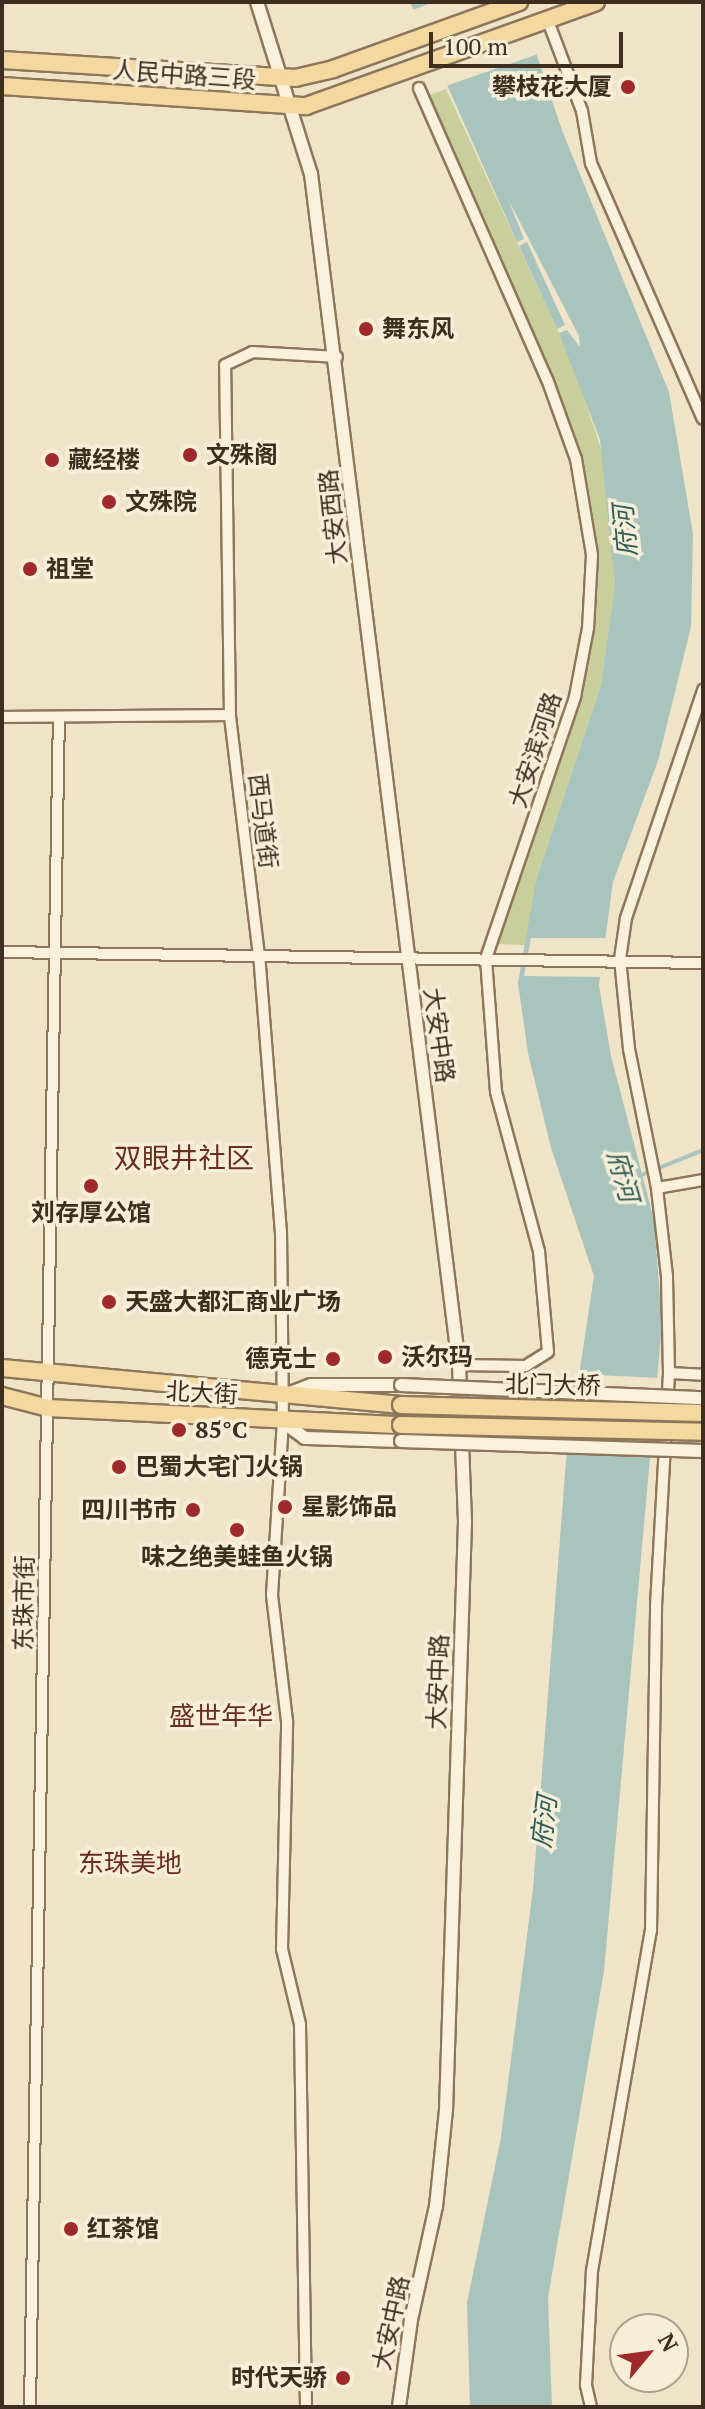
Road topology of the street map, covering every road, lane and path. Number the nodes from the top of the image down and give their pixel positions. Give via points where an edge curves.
1 (257, 2) edge
2 (519, 2) edge
3 (596, 2) edge
4 (543, 22) junction
5 (2, 60) edge
6 (282, 77) junction
7 (2, 86) edge
8 (419, 88) dead end
9 (292, 106) junction
10 (337, 357) junction
11 (703, 419) edge
12 (703, 690) edge
13 (230, 715) junction
14 (2, 717) edge
15 (59, 718) junction
16 (2, 952) edge
17 (56, 953) junction
18 (259, 956) junction
19 (407, 957) junction
20 (486, 959) junction
21 (620, 959) junction
22 (703, 963) edge
23 (703, 1180) edge
24 (656, 1183) junction
25 (459, 1365) junction
26 (2, 1368) edge
27 (669, 1373) junction
28 (48, 1375) junction
29 (703, 1375) edge
30 (283, 1395) junction
31 (2, 1396) edge
32 (703, 1398) edge
33 (401, 1405) joint
34 (48, 1408) junction
35 (703, 1413) edge
36 (283, 1422) junction
37 (703, 1432) edge
38 (401, 1433) junction
39 (703, 1451) edge
40 (30, 2407) edge
41 (306, 2407) edge
42 (399, 2407) edge
43 (591, 2407) edge

1 - 6 street, 大安西路
2 - 6 main road, 人民中路三段 via 347,63
3 - 4 main road, 人民中路三段
4 - 9 main road, 人民中路三段 via 361,91
4 - 11 street via 582,111 591,163
5 - 6 main road, 人民中路三段
6 - 9 street, 大安西路
7 - 9 main road, 人民中路三段
8 - 20 street, 大安滨河路 via 547,379 576,459 592,555 588,628 575,697
9 - 10 street, 大安西路 via 311,174
10 - 13 street, 西马道街 via 253,352 225,365
10 - 19 street, 大安西路
12 - 21 street via 626,918
13 - 15 street
13 - 18 street, 西马道街
14 - 15 street
15 - 17 street, 东珠市街
16 - 17 street
17 - 18 street
17 - 28 street, 东珠市街
18 - 19 street
18 - 30 street, 西马道街 via 281,1233
19 - 20 street
19 - 25 street, 大安中路
20 - 21 street
20 - 25 street, 大安滨河路 via 496,1092 539,1251 548,1352 526,1366
21 - 22 street
21 - 24 street
23 - 24 street
24 - 27 street via 667,1276
25 - 42 street, 大安中路 via 465,1522 446,2110 436,2206
26 - 28 main road, 北大街
27 - 29 street
27 - 43 street via 656,1606 651,1931 592,2271 586,2385
28 - 30 main road, 北大街
28 - 34 street, 东珠市街
30 - 32 street, bridge via 311,1385 401,1385
30 - 33 main road, 北大街
30 - 36 street, 西马道街
31 - 34 main road, 北大街
33 - 35 main road, 北门大桥, bridge
34 - 36 main road, 北大街
34 - 40 street, 东珠市街
36 - 38 main road, 北大街
36 - 41 street, 西马道街 via 272,1595 287,1721 282,1949 300,2024
37 - 38 main road, 北门大桥, bridge
38 - 39 street, bridge

